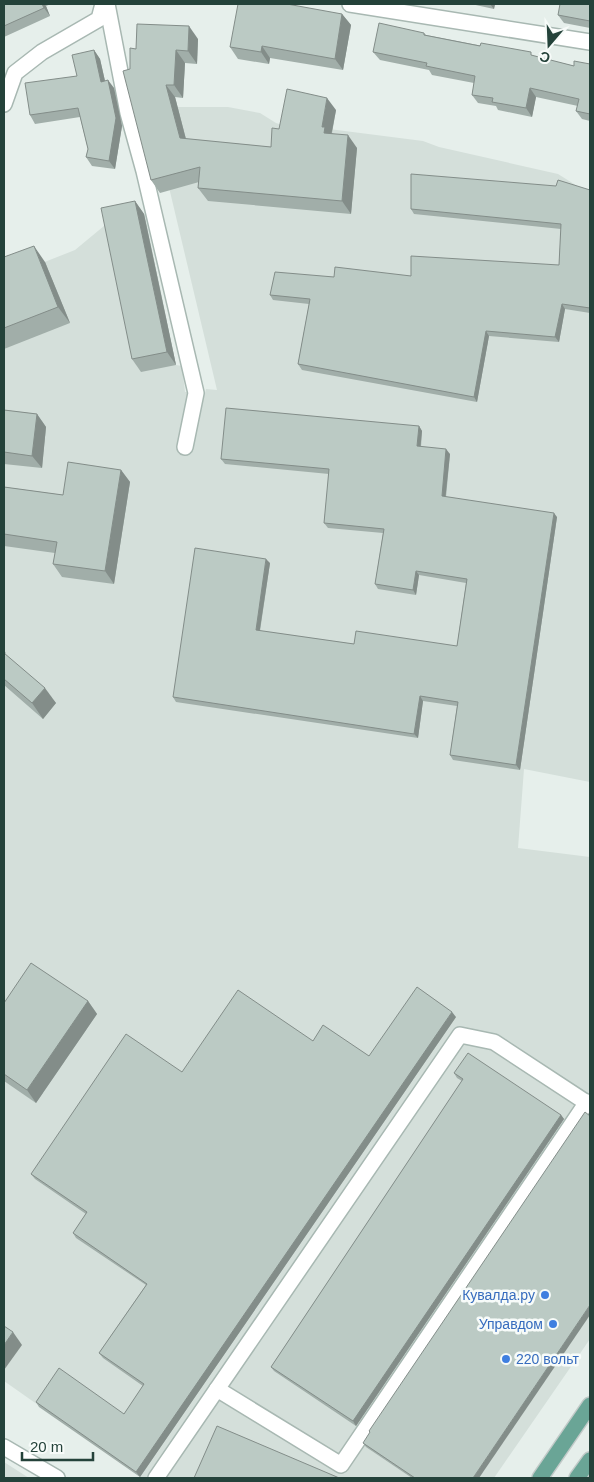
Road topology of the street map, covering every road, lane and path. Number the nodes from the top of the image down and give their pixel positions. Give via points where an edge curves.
1 (103, 4) edge
2 (107, 4) edge
3 (350, 4) edge
4 (590, 42) edge
5 (4, 104) edge
6 (185, 447) dead end
7 (588, 1104) edge
8 (217, 1389) junction
9 (590, 1405) edge
10 (4, 1446) edge
11 (590, 1460) edge
12 (56, 1478) edge
13 (156, 1478) edge
14 (540, 1478) edge
15 (577, 1478) edge

1 - 5 street via 99,19 42,52 15,72
2 - 6 street via 128,113 196,393
3 - 4 street
7 - 8 street via 494,1042 460,1035
7 - 8 street via 341,1465
8 - 13 street
9 - 14 main road
10 - 12 street
11 - 15 main road

